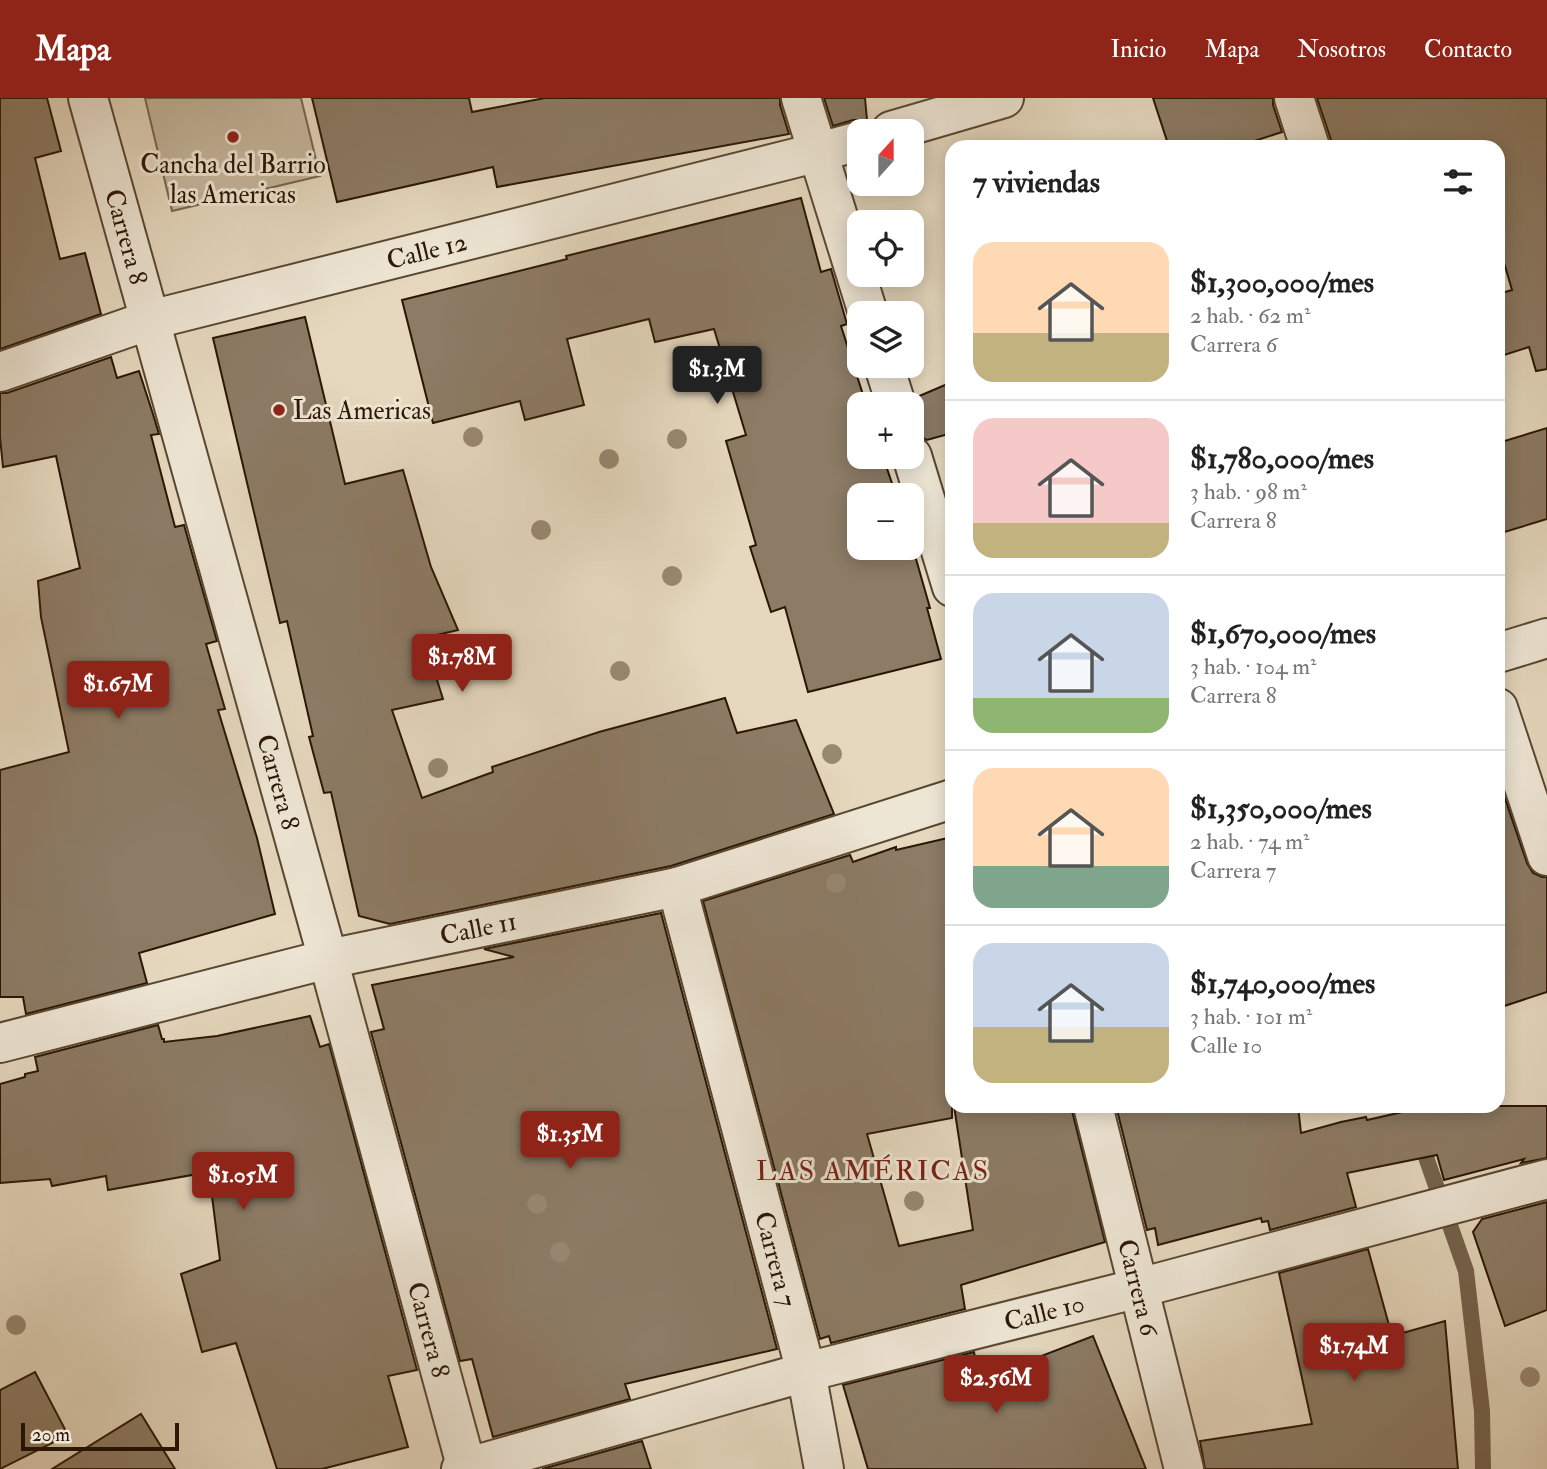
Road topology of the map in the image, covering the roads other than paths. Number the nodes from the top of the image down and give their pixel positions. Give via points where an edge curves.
1 (88, 98) edge
2 (801, 98) edge
3 (1004, 98) edge
4 (1294, 98) edge
5 (924, 121) edge
6 (1308, 140) edge
7 (847, 144) edge
8 (819, 152) junction
9 (864, 301) edge
10 (150, 320) junction
11 (0, 372) edge
12 (916, 469) edge
13 (945, 564) edge
14 (1547, 638) edge
15 (1505, 651) edge
16 (1505, 729) edge
17 (945, 801) edge
18 (1547, 856) edge
19 (677, 887) junction
20 (327, 958) junction
21 (0, 1043) edge
22 (1096, 1113) edge
23 (1547, 1179) edge
24 (1139, 1288) junction
25 (806, 1372) junction
26 (465, 1468) edge
27 (824, 1469) edge
28 (1184, 1469) edge

1 - 10 street, Carrera 8
2 - 8 street
3 - 5 street
4 - 6 street
7 - 8 street, Calle 12
8 - 9 street
8 - 10 street, Calle 12
10 - 11 street, Calle 12
10 - 20 street, Carrera 8
12 - 13 street
14 - 15 street
16 - 18 street
17 - 19 street, Calle 11
19 - 20 street, Calle 11
19 - 25 street, Carrera 7
20 - 21 street, Calle 11
20 - 26 street, Carrera 8
22 - 24 street, Carrera 6
23 - 24 street, Calle 10
24 - 25 street, Calle 10
24 - 28 street, Carrera 6
25 - 26 street, Calle 10
25 - 27 street, Carrera 7

